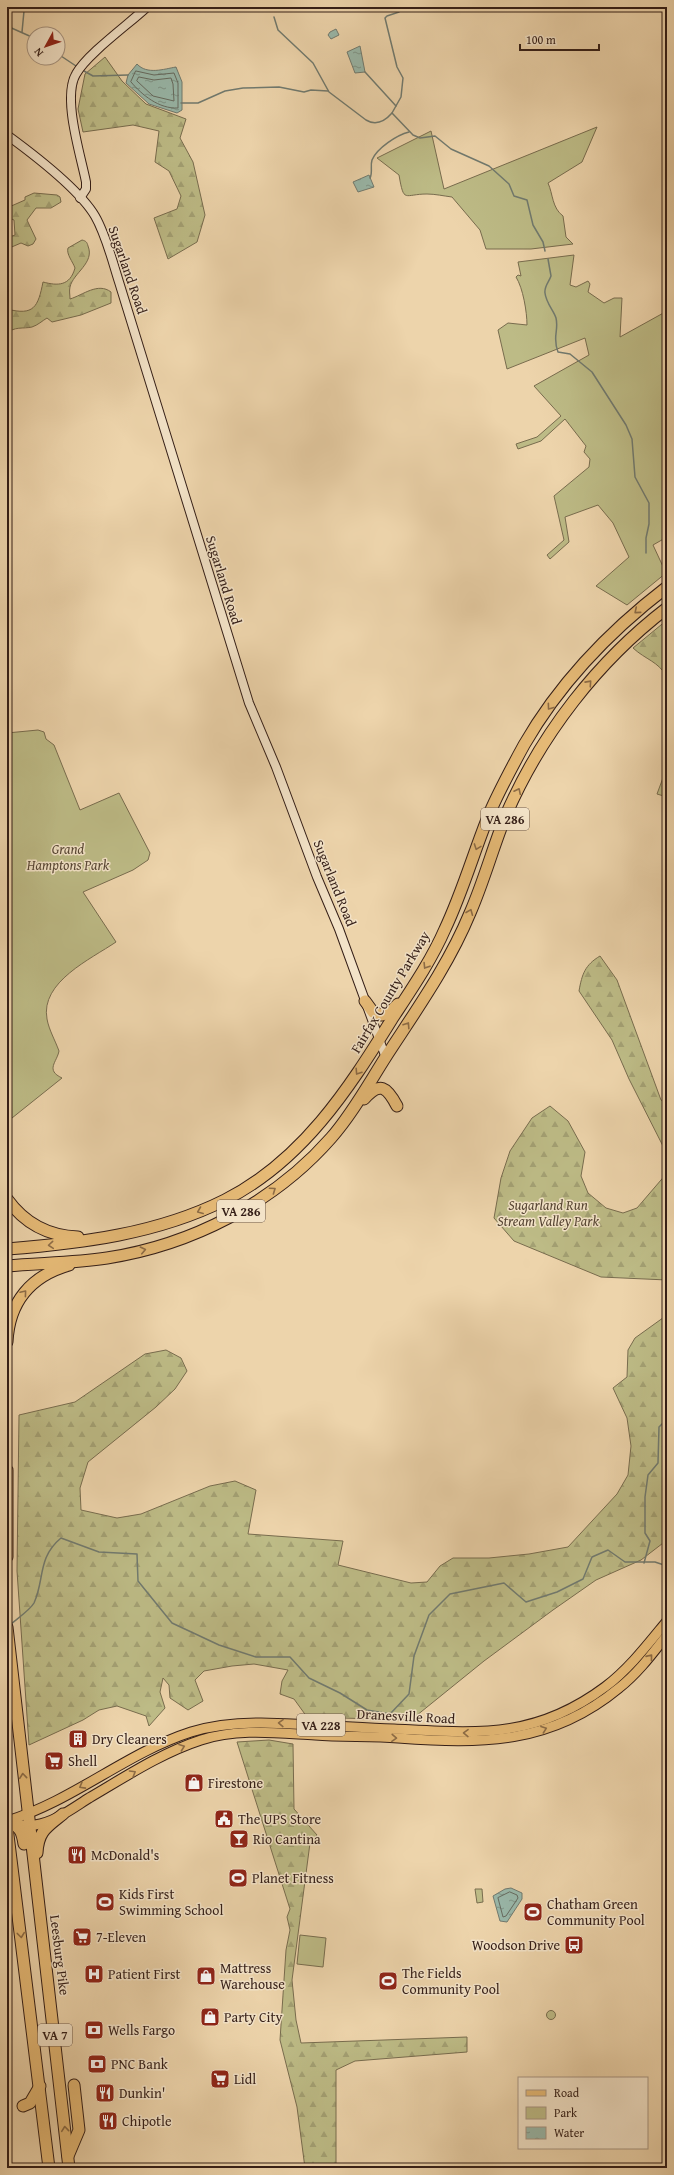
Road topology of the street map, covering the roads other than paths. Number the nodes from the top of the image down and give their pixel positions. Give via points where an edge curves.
1 (147, 7) edge
2 (7, 136) edge
3 (80, 198) junction
4 (667, 587) edge
5 (667, 608) edge
6 (414, 986) junction
7 (365, 1001) junction
8 (379, 1040) junction
9 (386, 1058) junction
10 (397, 1106) dead end
11 (349, 1116) junction
12 (7, 1199) edge
13 (103, 1238) junction
14 (7, 1249) edge
15 (105, 1258) junction
16 (7, 1266) edge
17 (7, 1342) edge
18 (7, 1470) edge
19 (7, 1556) edge
20 (667, 1621) edge
21 (7, 1627) edge
22 (667, 1635) edge
23 (63, 1814) junction
24 (28, 1815) junction
25 (7, 1821) edge
26 (29, 1826) junction
27 (7, 1827) edge
28 (36, 1888) junction
29 (49, 1993) junction
30 (40, 2085) junction
31 (74, 2085) dead end
32 (23, 2106) dead end
33 (69, 2162) edge
34 (49, 2168) edge

1 - 3 street via 87,61 74,78 74,129 86,186
2 - 3 street, Sugarland Road
3 - 7 street, Sugarland Road via 96,219 119,282 249,703
4 -> 6 highway, Fairfax County Parkway / VA 286 via 628,619 592,655 525,743 490,813 445,929
9 -> 5 highway, VA 286 via 456,944 472,910 506,815 538,754 582,691 614,655
6 - 7 highway via 393,1010 386,1014 377,1014
6 - 8 highway, Fairfax County Parkway / VA 286
7 - 8 street, Sugarland Road
8 - 9 street, Sugarland Road
8 -> 13 highway, Fairfax County Parkway / VA 286 via 339,1101 319,1126 266,1175 226,1200 198,1212 162,1225
9 - 11 highway, VA 286
10 - 11 highway via 388,1091 376,1089 367,1095
15 -> 11 highway, VA 286 via 148,1249 188,1236 250,1206 306,1164
12 - 13 highway via 26,1219 49,1233 68,1237
13 -> 14 highway, Fairfax County Parkway / VA 286
15 - 16 highway, VA 286
17 -> 15 highway via 12,1312 19,1298 30,1286 48,1273 64,1266
18 - 19 highway
20 -> 24 main road, Dranesville Road / VA 228 via 632,1662 605,1687 567,1710 528,1725 468,1733 231,1723 186,1734 148,1749
24 -> 21 highway, Leesburg Pike / VA 7
23 -> 22 main road, Dranesville Road / VA 228 via 168,1753 202,1740 228,1734 270,1732 472,1742 507,1739 536,1732 576,1717 614,1692 641,1668
23 - 26 main road, Dranesville Road / VA 228
23 - 28 highway via 43,1830 39,1837
24 - 25 main road, Dranesville Road / VA 228
24 - 26 highway, Leesburg Pike / VA 7
25 - 26 main road, Dranesville Road / VA 228
25 - 29 highway via 22,1831 39,1955
26 - 28 highway, Leesburg Pike / VA 7
27 -> 30 highway, VA 7
28 - 29 highway, Leesburg Pike / VA 7
33 -> 29 highway, Leesburg Pike / VA 7
30 - 32 highway via 30,2103
30 - 34 highway, VA 7
31 - 33 highway via 79,2130

